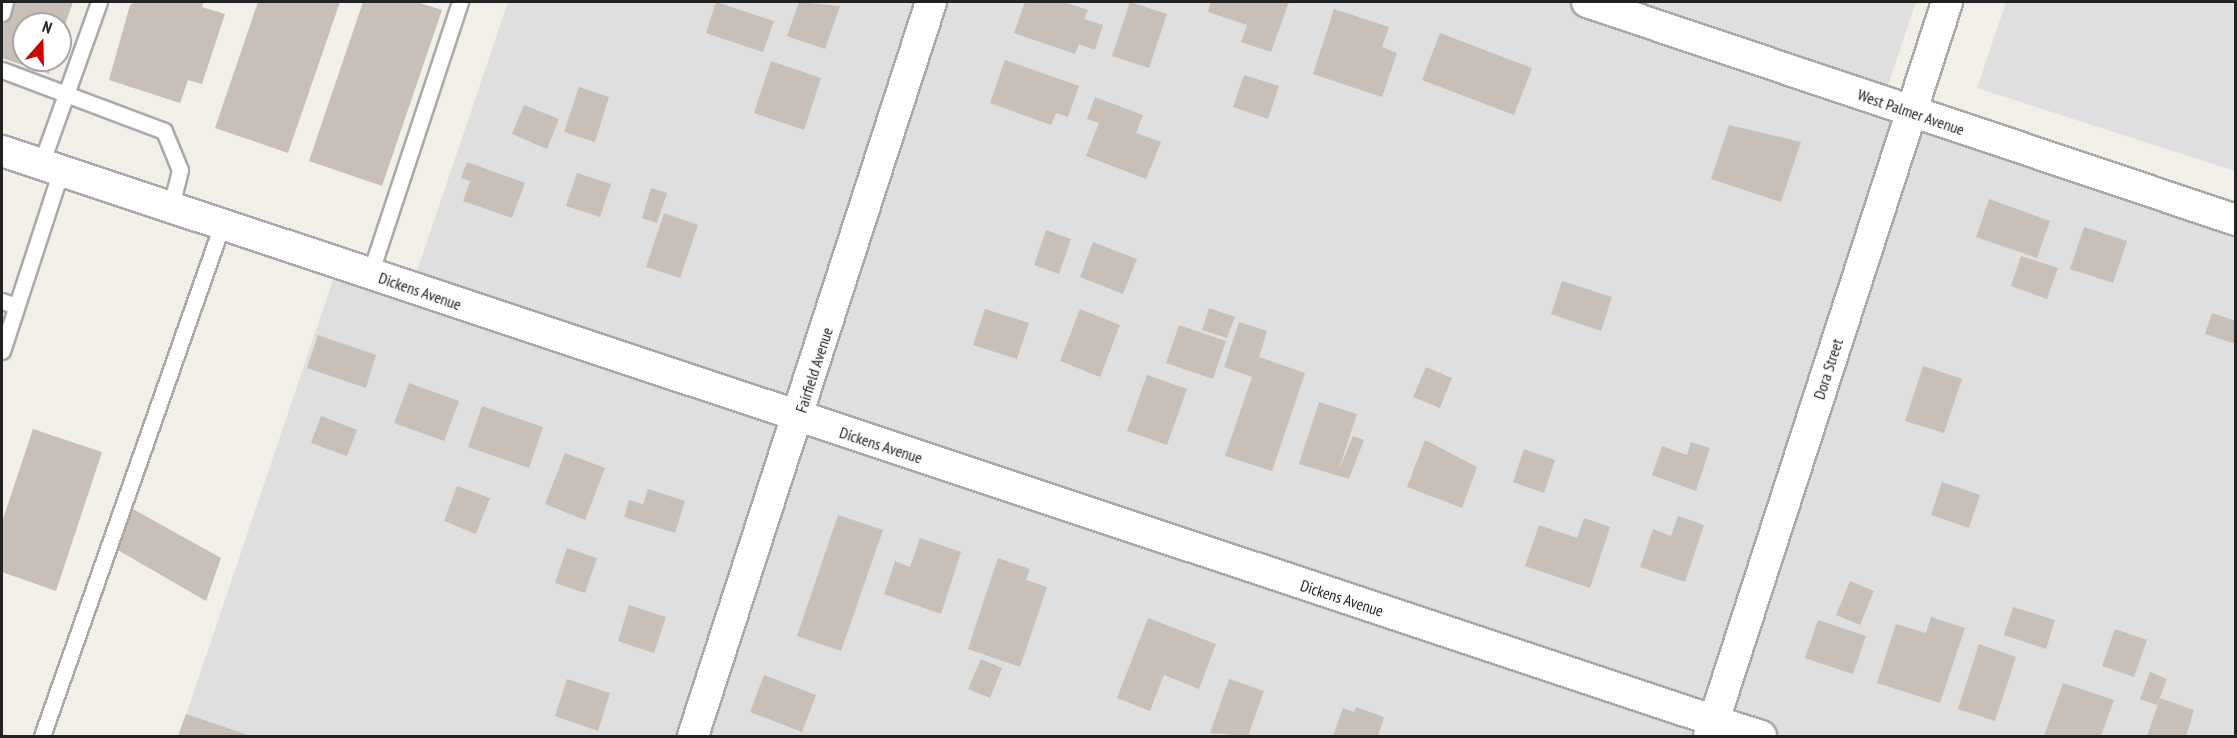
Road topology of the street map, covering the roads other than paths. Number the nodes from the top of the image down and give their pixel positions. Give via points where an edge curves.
1 (6, 2) edge
2 (99, 2) edge
3 (460, 2) edge
4 (931, 2) edge
5 (1587, 2) edge
6 (1947, 2) edge
7 (2, 13) edge
8 (2, 70) edge
9 (66, 93) junction
10 (1911, 113) junction
11 (2, 151) edge
12 (51, 167) junction
13 (171, 207) junction
14 (2235, 220) edge
15 (222, 225) junction
16 (370, 274) junction
17 (9, 304) edge
18 (2, 351) edge
19 (799, 417) junction
20 (1711, 729) edge
21 (42, 736) edge
22 (693, 736) edge
23 (1761, 736) edge

1 - 7 lane
2 - 9 lane
3 - 16 lane
4 - 19 street, Fairfield Avenue
5 - 10 street, West Palmer Avenue
6 - 10 street, Dora Street
8 - 9 lane
9 - 12 lane
9 - 13 lane via 164,131 180,170
10 - 14 street, West Palmer Avenue
10 - 20 street, Dora Street
11 - 12 street, Dickens Avenue
12 - 13 street, Dickens Avenue
12 - 17 lane
13 - 15 street, Dickens Avenue
15 - 16 street, Dickens Avenue
15 - 21 lane
16 - 19 street, Dickens Avenue
17 - 18 lane
19 - 20 street, Dickens Avenue
19 - 22 street, Fairfield Avenue
20 - 23 street, Dickens Avenue

